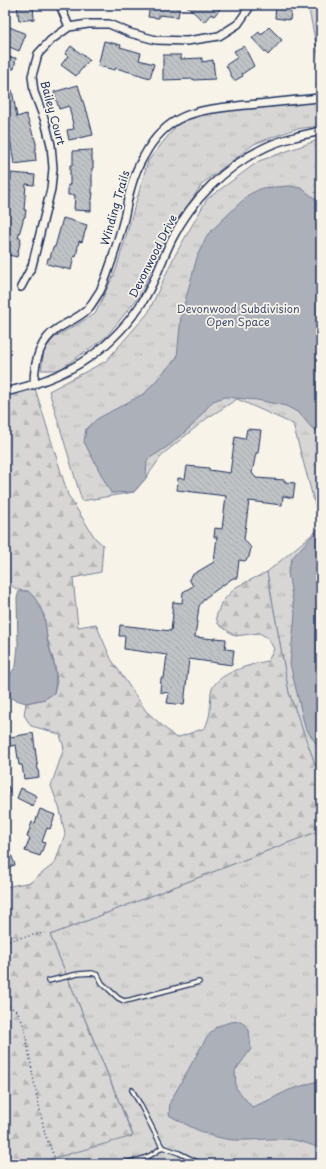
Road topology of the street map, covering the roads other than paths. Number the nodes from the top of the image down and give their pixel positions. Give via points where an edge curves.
1 (60, 5) edge
2 (251, 5) edge
3 (70, 27) junction
4 (321, 98) edge
5 (321, 132) edge
6 (21, 287) dead end
7 (34, 385) junction
8 (5, 392) edge
9 (48, 981) dead end
10 (199, 982) dead end
11 (132, 1090) dead end
12 (162, 1147) junction
13 (121, 1164) edge
14 (201, 1164) edge

1 - 3 street
2 - 3 street via 238,24 219,36 188,41 156,40 109,24
3 - 6 street, Bailey Court via 51,40 38,54 32,76 34,92 51,145 53,168 51,189 32,266
4 - 7 street, Winding Trails via 213,109 186,115 163,129 151,143 136,172 102,288 80,316 58,328 44,342 36,363
5 - 7 street, Devonwood Drive via 267,146 242,159 216,180 188,212 178,228 149,291 126,324 92,356 67,372
7 - 8 street, Devonwood Drive
9 - 10 lane via 92,973 98,975 102,983 124,1001
11 - 12 lane
12 - 13 lane via 145,1158
12 - 14 lane

